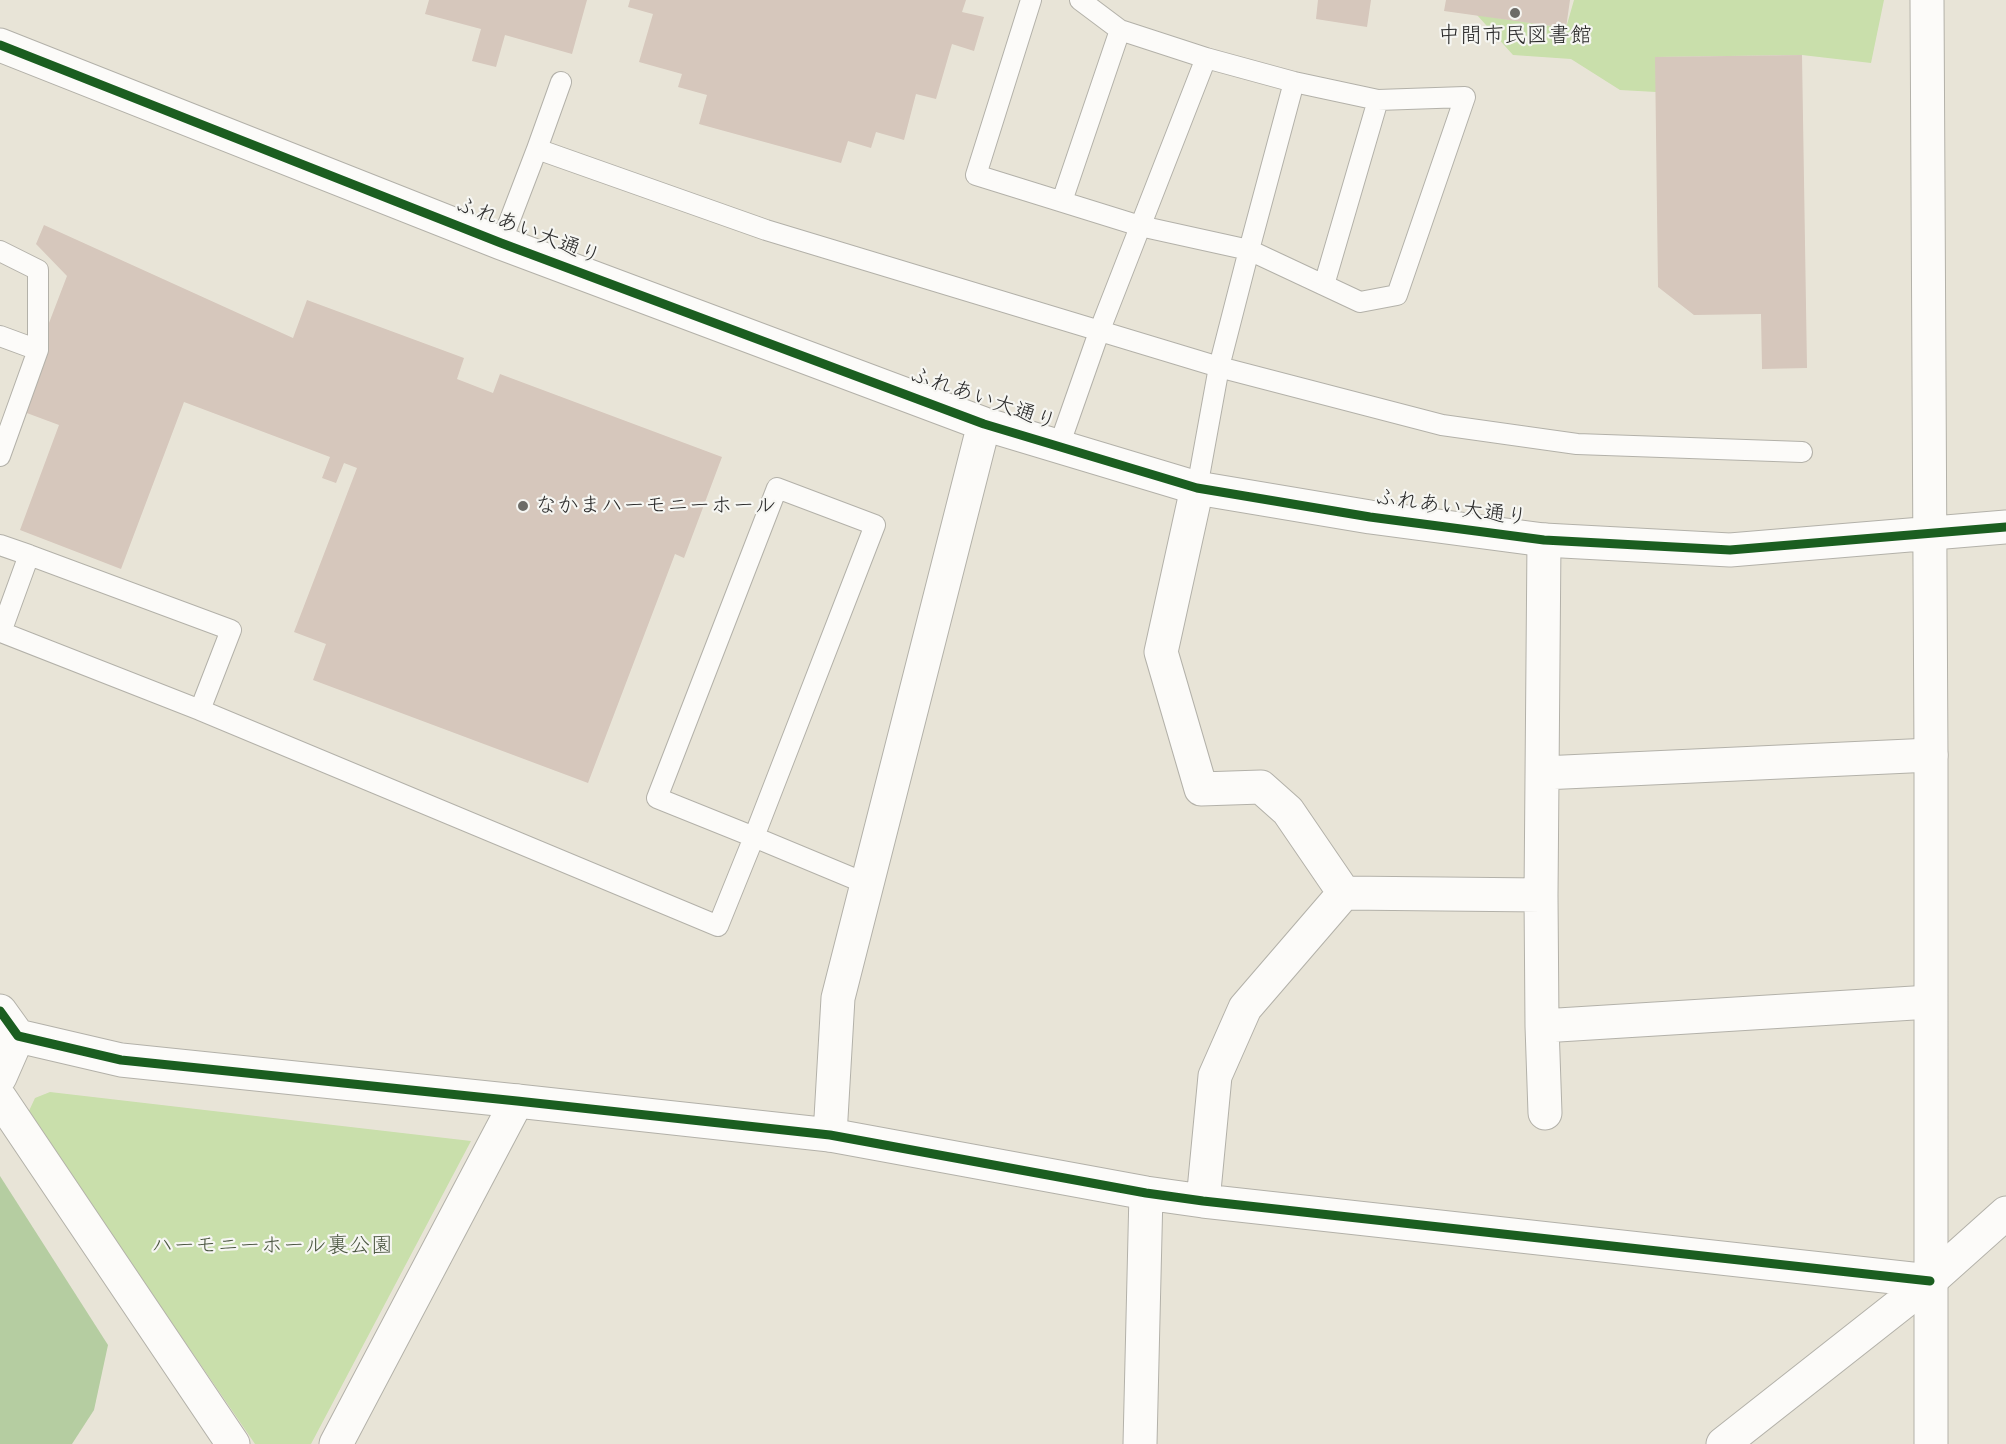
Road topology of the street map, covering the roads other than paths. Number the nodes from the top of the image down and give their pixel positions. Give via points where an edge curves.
1 (1031, 0) edge
2 (1080, 0) edge
3 (1927, 0) edge
4 (1120, 30) junction
5 (0, 45) edge
6 (1206, 58) junction
7 (1294, 81) junction
8 (561, 82) dead end
9 (1378, 100) junction
10 (537, 148) junction
11 (1062, 201) junction
12 (1140, 226) junction
13 (501, 243) junction
14 (1249, 250) junction
15 (0, 251) edge
16 (1324, 285) junction
17 (1099, 332) junction
18 (0, 336) edge
19 (38, 350) junction
20 (1219, 367) junction
21 (984, 424) junction
22 (1059, 446) junction
23 (1, 449) edge
24 (1802, 452) dead end
25 (1197, 488) junction
26 (2006, 527) edge
27 (1929, 534) junction
28 (1544, 540) junction
29 (0, 544) edge
30 (29, 555) junction
31 (200, 710) junction
32 (1931, 754) junction
33 (1543, 773) junction
34 (753, 837) junction
35 (867, 884) junction
36 (1344, 893) junction
37 (1541, 895) junction
38 (1930, 1002) junction
39 (9, 1024) edge
40 (1542, 1026) junction
41 (0, 1077) edge
42 (0, 1098) edge
43 (517, 1101) junction
44 (1545, 1113) dead end
45 (831, 1135) junction
46 (1146, 1194) junction
47 (1203, 1201) junction
48 (2006, 1212) edge
49 (1930, 1281) junction
50 (233, 1444) edge
51 (336, 1444) edge
52 (1140, 1444) edge
53 (1723, 1444) edge
54 (1931, 1444) edge

1 - 11 lane via 975,175
2 - 4 lane
3 - 27 street
4 - 6 lane
4 - 11 lane
5 - 13 street, ふれあい大通り
6 - 7 lane
6 - 12 lane
7 - 9 lane
7 - 14 lane
8 - 10 lane
9 - 16 lane
9 - 16 lane via 1465,97 1396,295 1360,302
10 - 13 lane
10 - 17 lane via 766,230
11 - 12 lane
12 - 14 lane
12 - 17 lane
13 - 21 street, ふれあい大通り
14 - 16 lane
14 - 20 lane
15 - 19 lane via 38,270
17 - 20 lane
17 - 22 lane
18 - 19 lane
19 - 23 lane
20 - 24 lane via 1442,425 1577,444
20 - 25 lane
21 - 22 street, ふれあい大通り
21 - 35 street
22 - 25 street, ふれあい大通り
25 - 28 street, ふれあい大通り via 1370,517
25 - 36 street via 1161,652 1201,789 1261,787 1288,811
26 - 27 street, ふれあい大通り
27 - 28 street, ふれあい大通り via 1730,550
27 - 32 street
28 - 33 street
29 - 30 lane
30 - 31 lane via 1,632
30 - 31 lane via 231,630
31 - 34 lane via 718,926
32 - 33 street
32 - 38 street
33 - 37 street
34 - 34 lane via 657,798 777,488 875,525
34 - 35 lane
35 - 45 street via 838,998
36 - 37 street
36 - 47 street via 1245,1008 1215,1076
37 - 40 street
38 - 40 street
38 - 49 street
39 - 41 street
39 - 43 street via 121,1060
40 - 44 street
42 - 50 street
43 - 45 street
43 - 51 street
45 - 46 street
46 - 47 street
46 - 52 street
47 - 49 street
48 - 49 street
49 - 53 street
49 - 54 street

